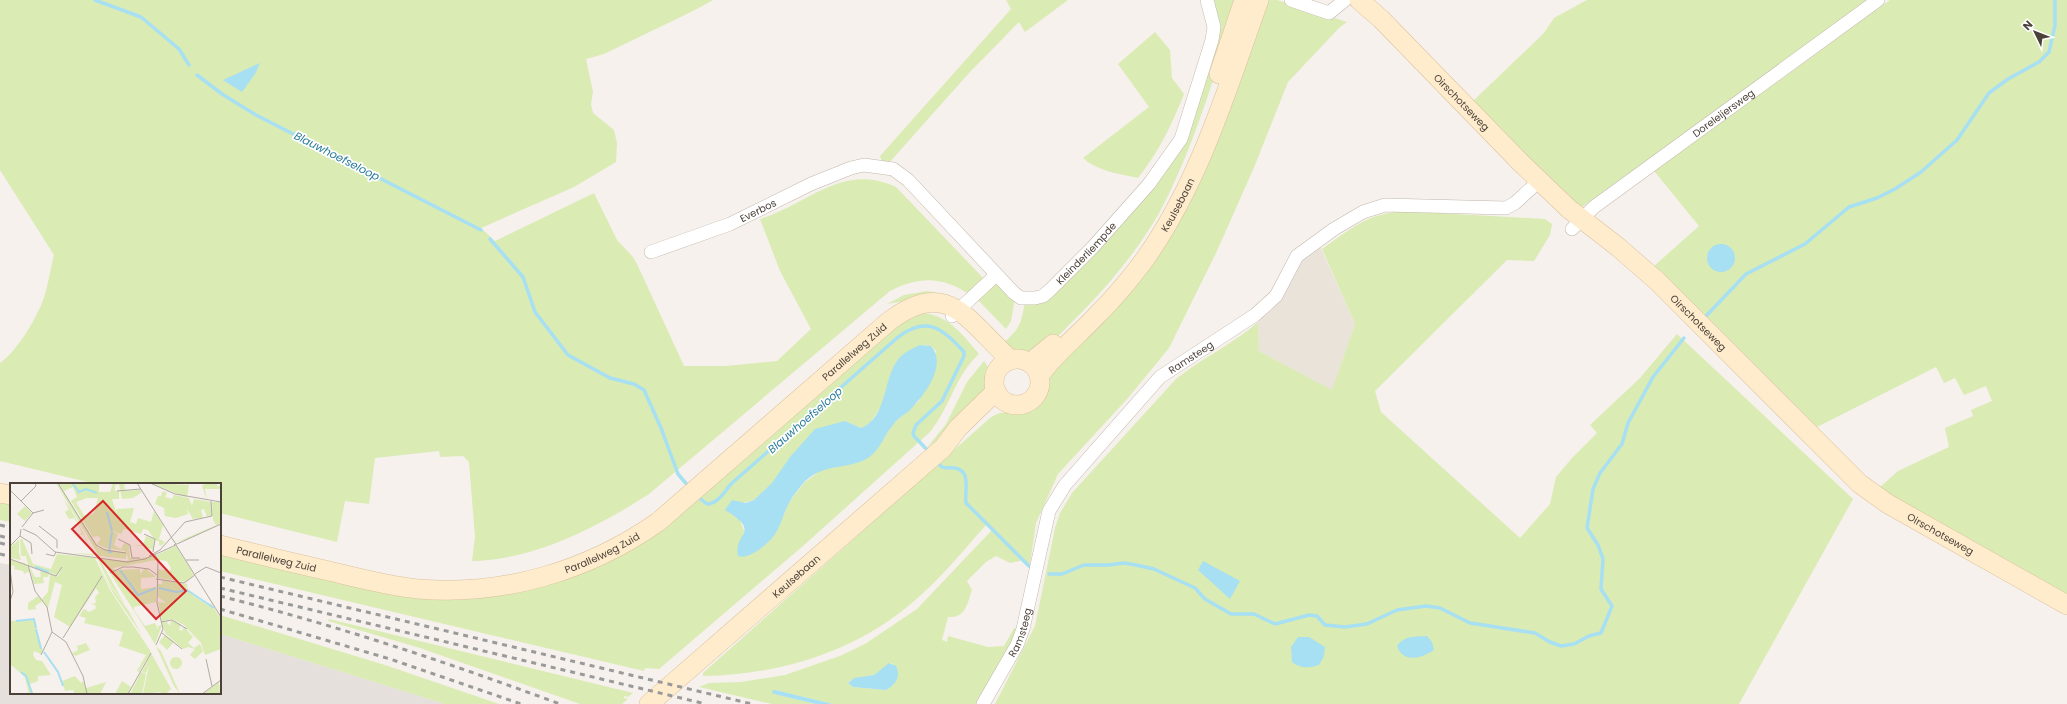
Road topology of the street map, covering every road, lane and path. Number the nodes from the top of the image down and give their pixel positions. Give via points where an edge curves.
1 (1207, 0) edge
2 (1244, 0) edge
3 (1259, 0) edge
4 (1291, 0) edge
5 (1345, 0) edge
6 (1359, 0) edge
7 (1878, 0) edge
8 (864, 165) joint
9 (1539, 180) junction
10 (1576, 224) junction
11 (651, 252) dead end
12 (996, 275) junction
13 (955, 314) junction
14 (1004, 364) junction
15 (1035, 369) junction
16 (1000, 396) junction
17 (0, 493) edge
18 (10, 495) edge
19 (221, 545) edge
20 (2067, 605) edge
21 (649, 704) edge
22 (983, 704) edge

1 - 12 street, Kleinderliempde via 1214,27 1208,58 1180,139 1164,164 1093,247 1043,296 1021,298
2 - 15 street, Keulsebaan via 1192,148 1176,186 1154,227 1136,254
3 - 15 street, Keulsebaan via 1203,153 1175,211 1130,278 1047,365
4 - 5 street via 1329,13
6 - 9 street, Oirschotseweg via 1381,19
7 - 10 street, Doreleijersweg
8 - 11 street, Everbos via 811,184 730,224
8 - 12 street, Kleinderliempde via 893,169 908,180
9 - 10 street, Oirschotseweg
9 - 22 street, Ramsteeg via 1515,203 1506,208 1385,205 1363,212 1297,256 1276,296 1255,315 1160,377 1065,485 1049,510 1023,629 1017,645
10 - 20 street, Oirschotseweg via 1618,247 1656,281 1852,477 1875,496
12 - 13 street
13 - 14 street, Parallelweg Zuid via 970,319
13 - 19 street, Parallelweg Zuid via 908,308 888,322 694,492 638,536 591,561 538,578 486,588 418,589
14 - 15 street via 1024,360
14 - 16 street via 995,376
15 - 16 street via 1040,386 1032,400 1018,405
16 - 21 street, Keulsebaan via 964,437 936,454
17 - 18 street

